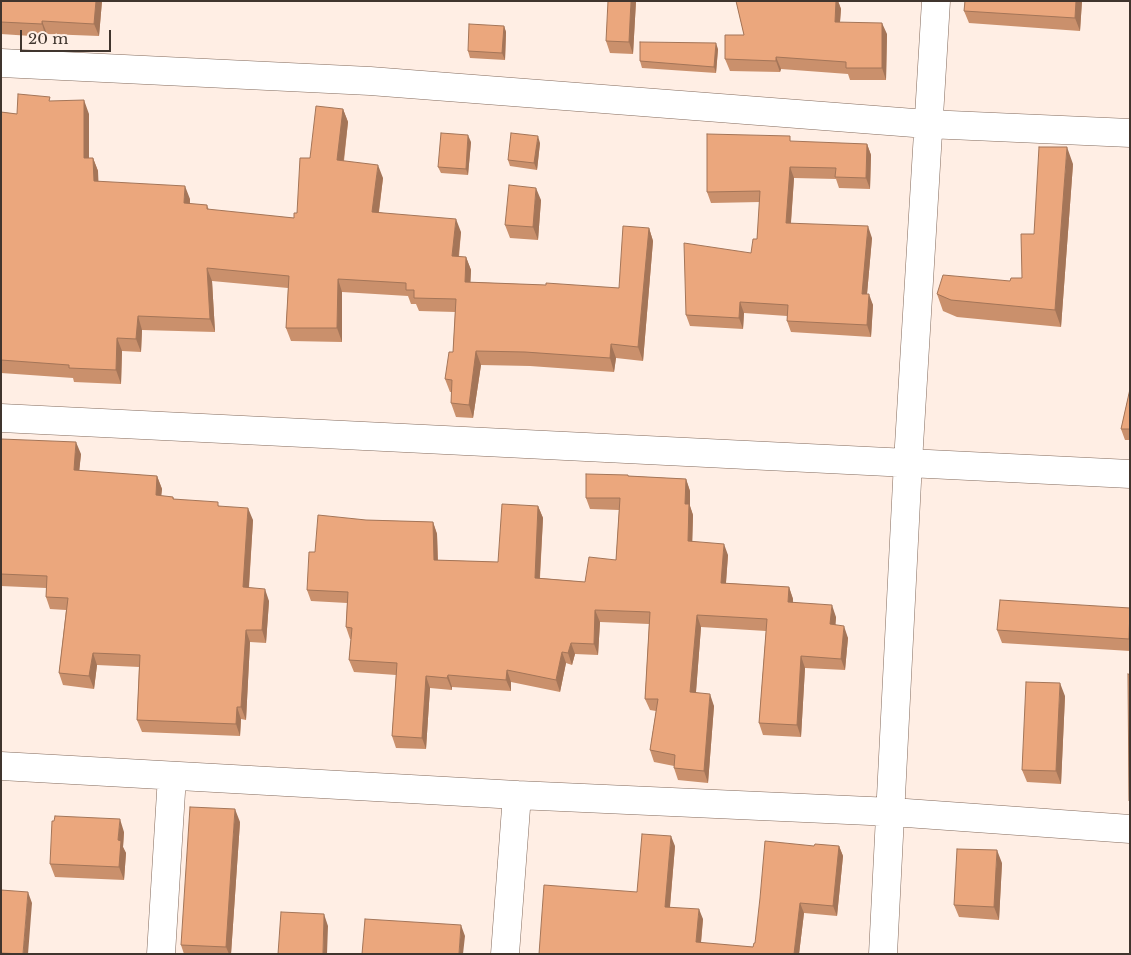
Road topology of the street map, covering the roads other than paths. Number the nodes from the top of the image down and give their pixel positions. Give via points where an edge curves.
1 (936, 1) edge
2 (1, 63) edge
3 (927, 124) junction
4 (1130, 132) edge
5 (1, 418) edge
6 (908, 462) junction
7 (1130, 474) edge
8 (1, 766) edge
9 (172, 776) junction
10 (517, 795) junction
11 (892, 812) junction
12 (1130, 830) edge
13 (161, 954) edge
14 (505, 954) edge
15 (883, 954) edge

1 - 3 street
2 - 3 street via 370,81
3 - 4 street
3 - 6 street
5 - 6 street
6 - 7 street
6 - 11 street
8 - 9 street
9 - 10 street
9 - 13 street
10 - 11 street
10 - 14 street
11 - 12 street
11 - 15 street

